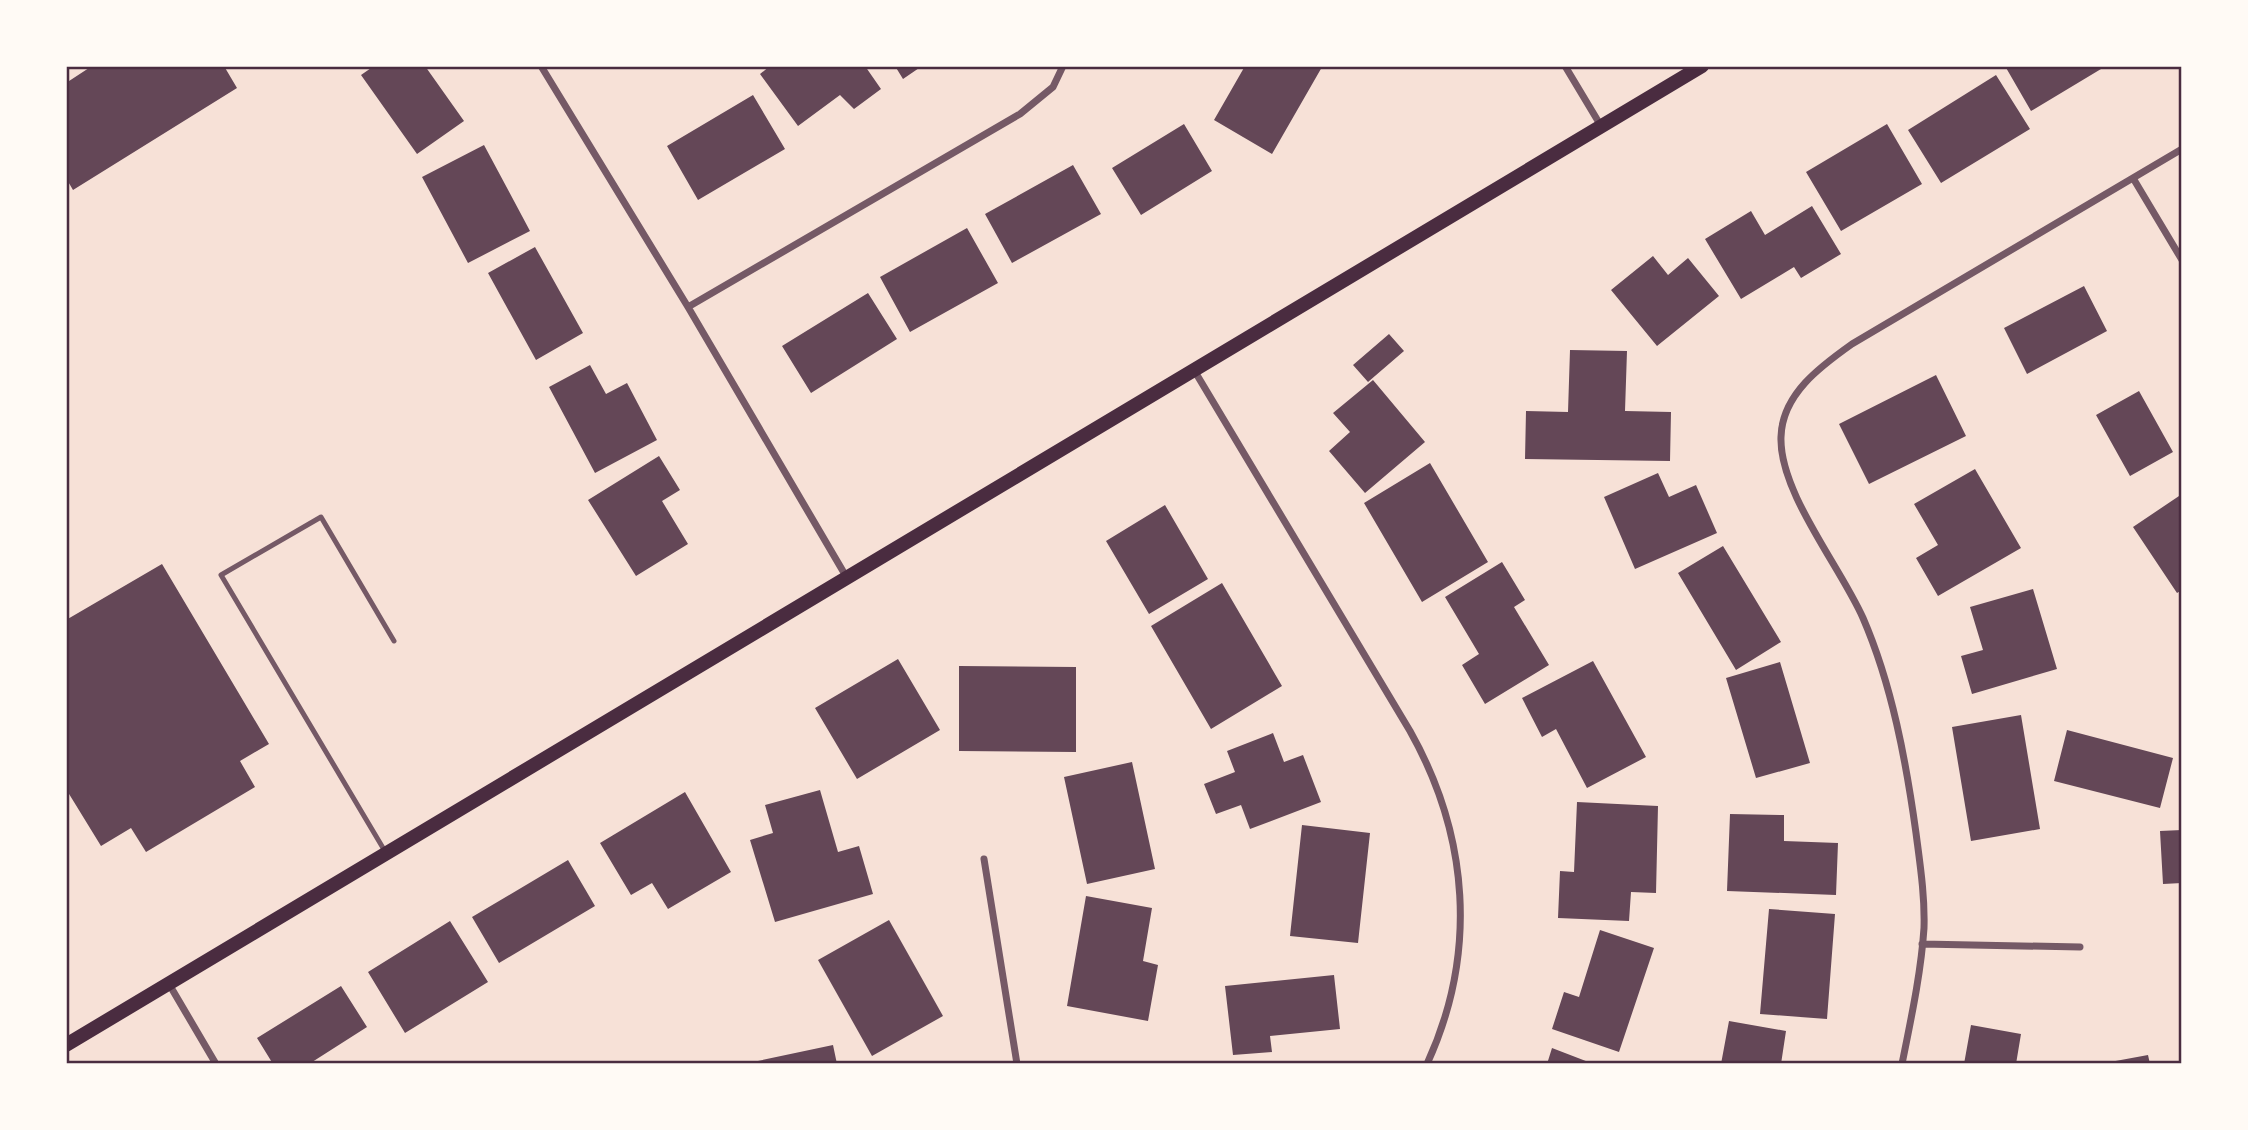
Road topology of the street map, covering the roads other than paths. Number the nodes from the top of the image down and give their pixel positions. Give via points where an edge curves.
1 (541, 66) edge
2 (1063, 66) edge
3 (1565, 66) edge
4 (1702, 66) edge
5 (1602, 127) junction
6 (2182, 149) edge
7 (2133, 178) junction
8 (2182, 260) edge
9 (688, 307) junction
10 (1194, 370) junction
11 (847, 578) junction
12 (394, 641) dead end
13 (386, 853) junction
14 (984, 859) dead end
15 (1922, 944) junction
16 (2080, 947) dead end
17 (169, 984) junction
18 (66, 1045) edge
19 (216, 1063) edge
20 (1017, 1063) edge
21 (1427, 1063) edge
22 (1902, 1063) edge

1 - 9 street
2 - 9 street via 1053,88 1020,114
3 - 5 street
4 - 5 main road
5 - 10 main road
6 - 7 street
7 - 8 street
7 - 15 street via 1838,354 1801,388 1782,426 1782,455 1789,479 1853,597 1889,696 1921,869
9 - 11 street
10 - 11 main road
10 - 21 street via 1410,731 1440,795 1455,856 1461,932 1455,987
11 - 13 main road
12 - 13 lane via 321,517 221,575
13 - 17 main road
14 - 20 street
15 - 16 street
15 - 22 street
17 - 18 main road
17 - 19 street

